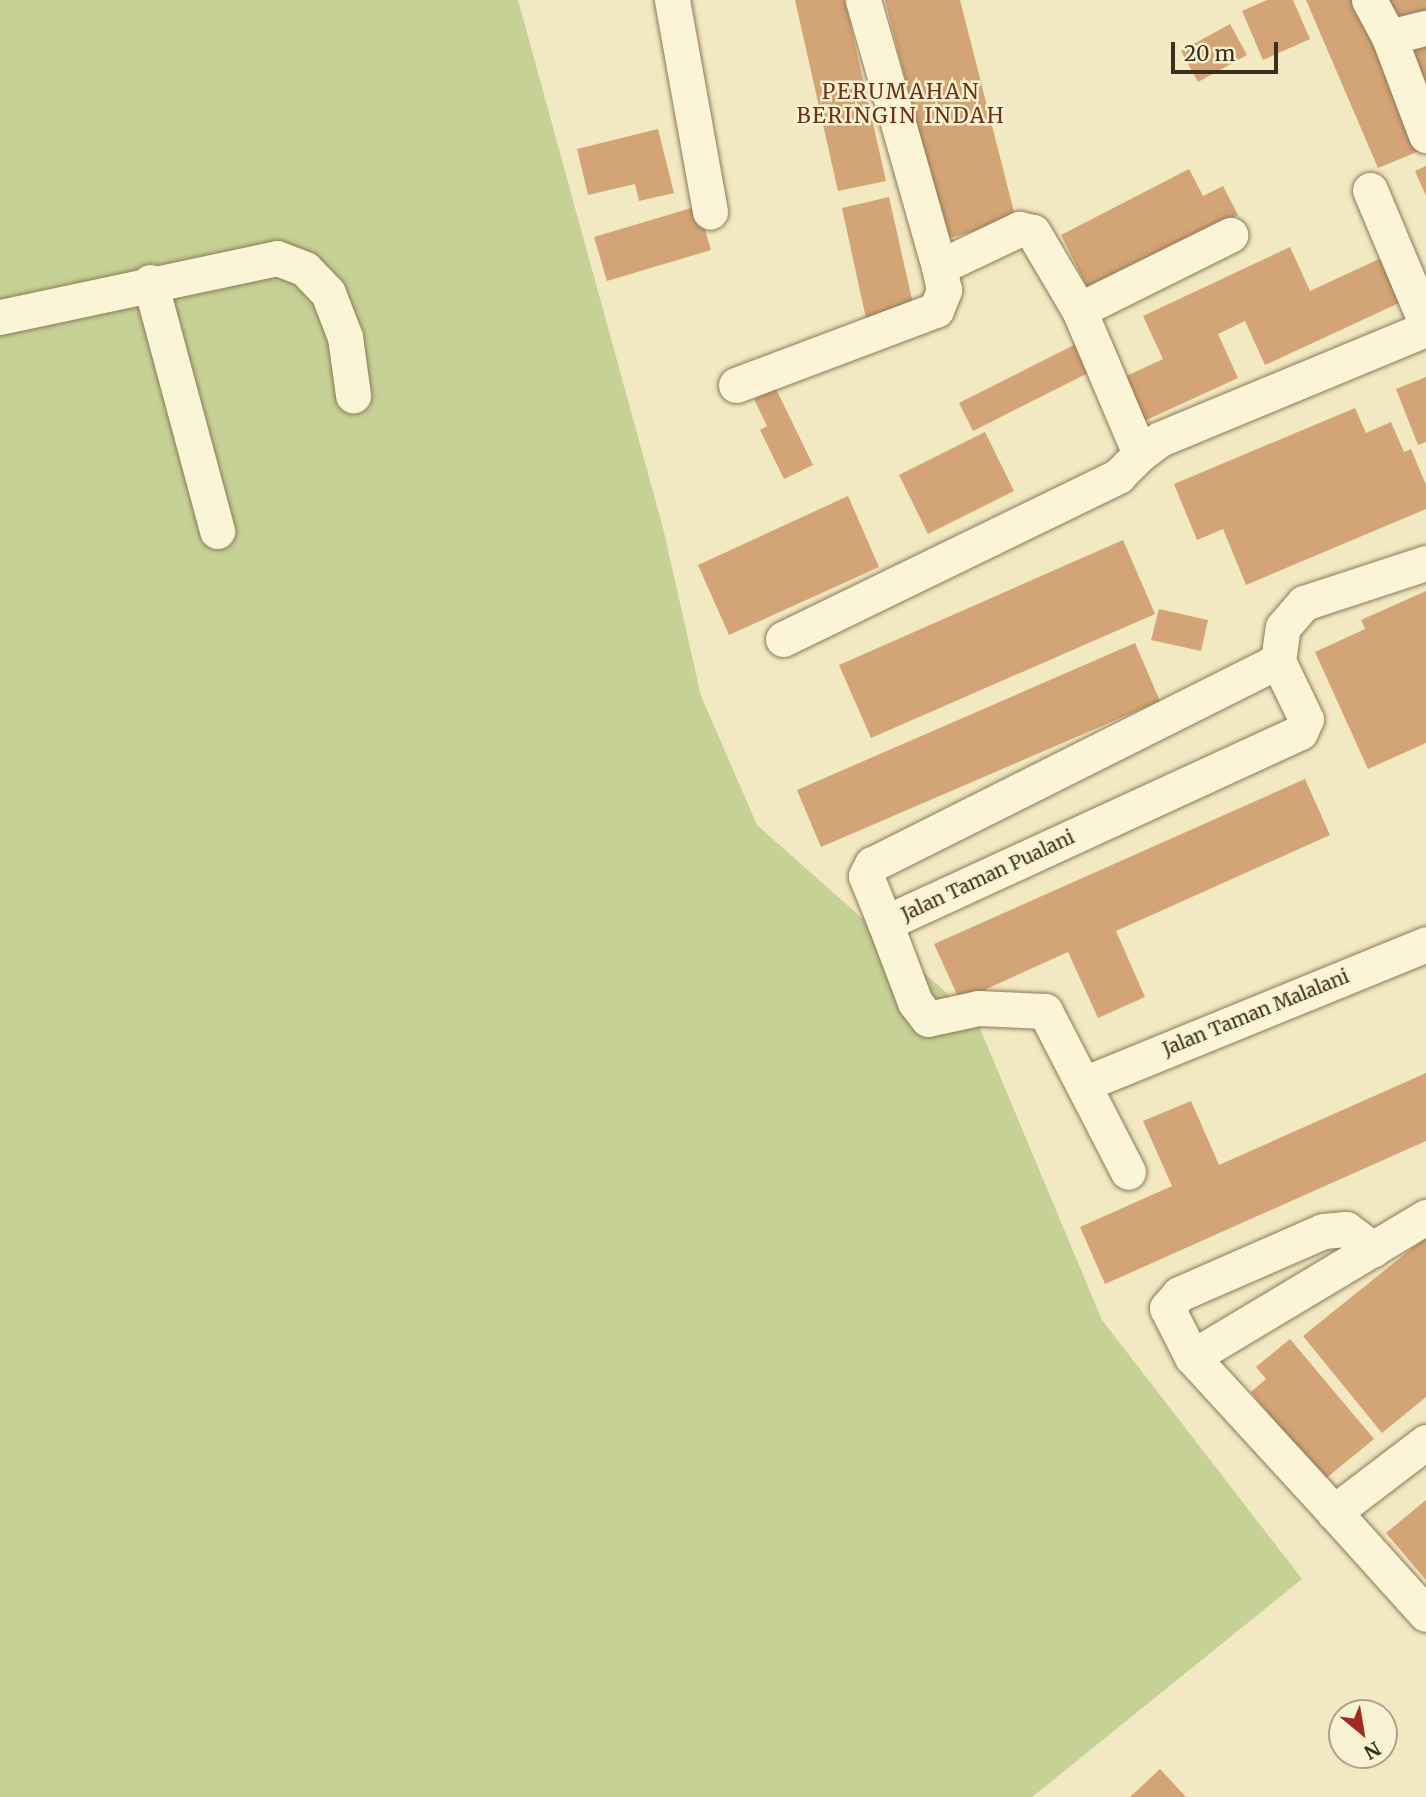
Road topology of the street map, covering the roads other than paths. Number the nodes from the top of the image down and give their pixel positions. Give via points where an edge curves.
1 (672, 0) edge
2 (863, 0) edge
3 (1369, 0) edge
4 (1426, 28) edge
5 (1390, 37) junction
6 (1426, 135) edge
7 (1370, 190) dead end
8 (710, 212) dead end
9 (1230, 235) dead end
10 (939, 267) junction
11 (150, 282) junction
12 (1079, 310) junction
13 (0, 317) edge
14 (1426, 323) edge
15 (1426, 329) edge
16 (736, 386) dead end
17 (353, 395) dead end
18 (1140, 454) junction
19 (217, 531) dead end
20 (1426, 563) edge
21 (783, 639) dead end
22 (1279, 661) junction
23 (885, 923) junction
24 (1426, 944) edge
25 (1086, 1083) junction
26 (1128, 1172) dead end
27 (1426, 1217) edge
28 (1373, 1249) junction
29 (1192, 1357) junction
30 (1426, 1443) edge
31 (1334, 1512) junction
32 (1426, 1614) edge

1 - 8 street
2 - 10 street
3 - 5 street
4 - 5 street
5 - 6 street
7 - 14 street
9 - 12 street
10 - 12 street via 1029,228
10 - 16 street via 944,290 936,310
11 - 13 street
11 - 17 street via 258,258 305,269 338,314
11 - 19 street
12 - 18 street
15 - 18 street via 1160,439
18 - 21 street via 1118,476
20 - 22 street via 1304,603 1283,627
22 - 23 street, Jalan Taman Pualani via 872,864 866,876
22 - 23 street, Jalan Taman Pualani via 1306,719 1300,732
23 - 25 street via 915,1002 928,1019 978,1008 1040,1007
24 - 25 street, Jalan Taman Malalani
25 - 26 street
27 - 28 street
28 - 29 street
28 - 29 street via 1346,1229 1324,1231 1179,1294 1167,1308
29 - 31 street
30 - 31 street
31 - 32 street

